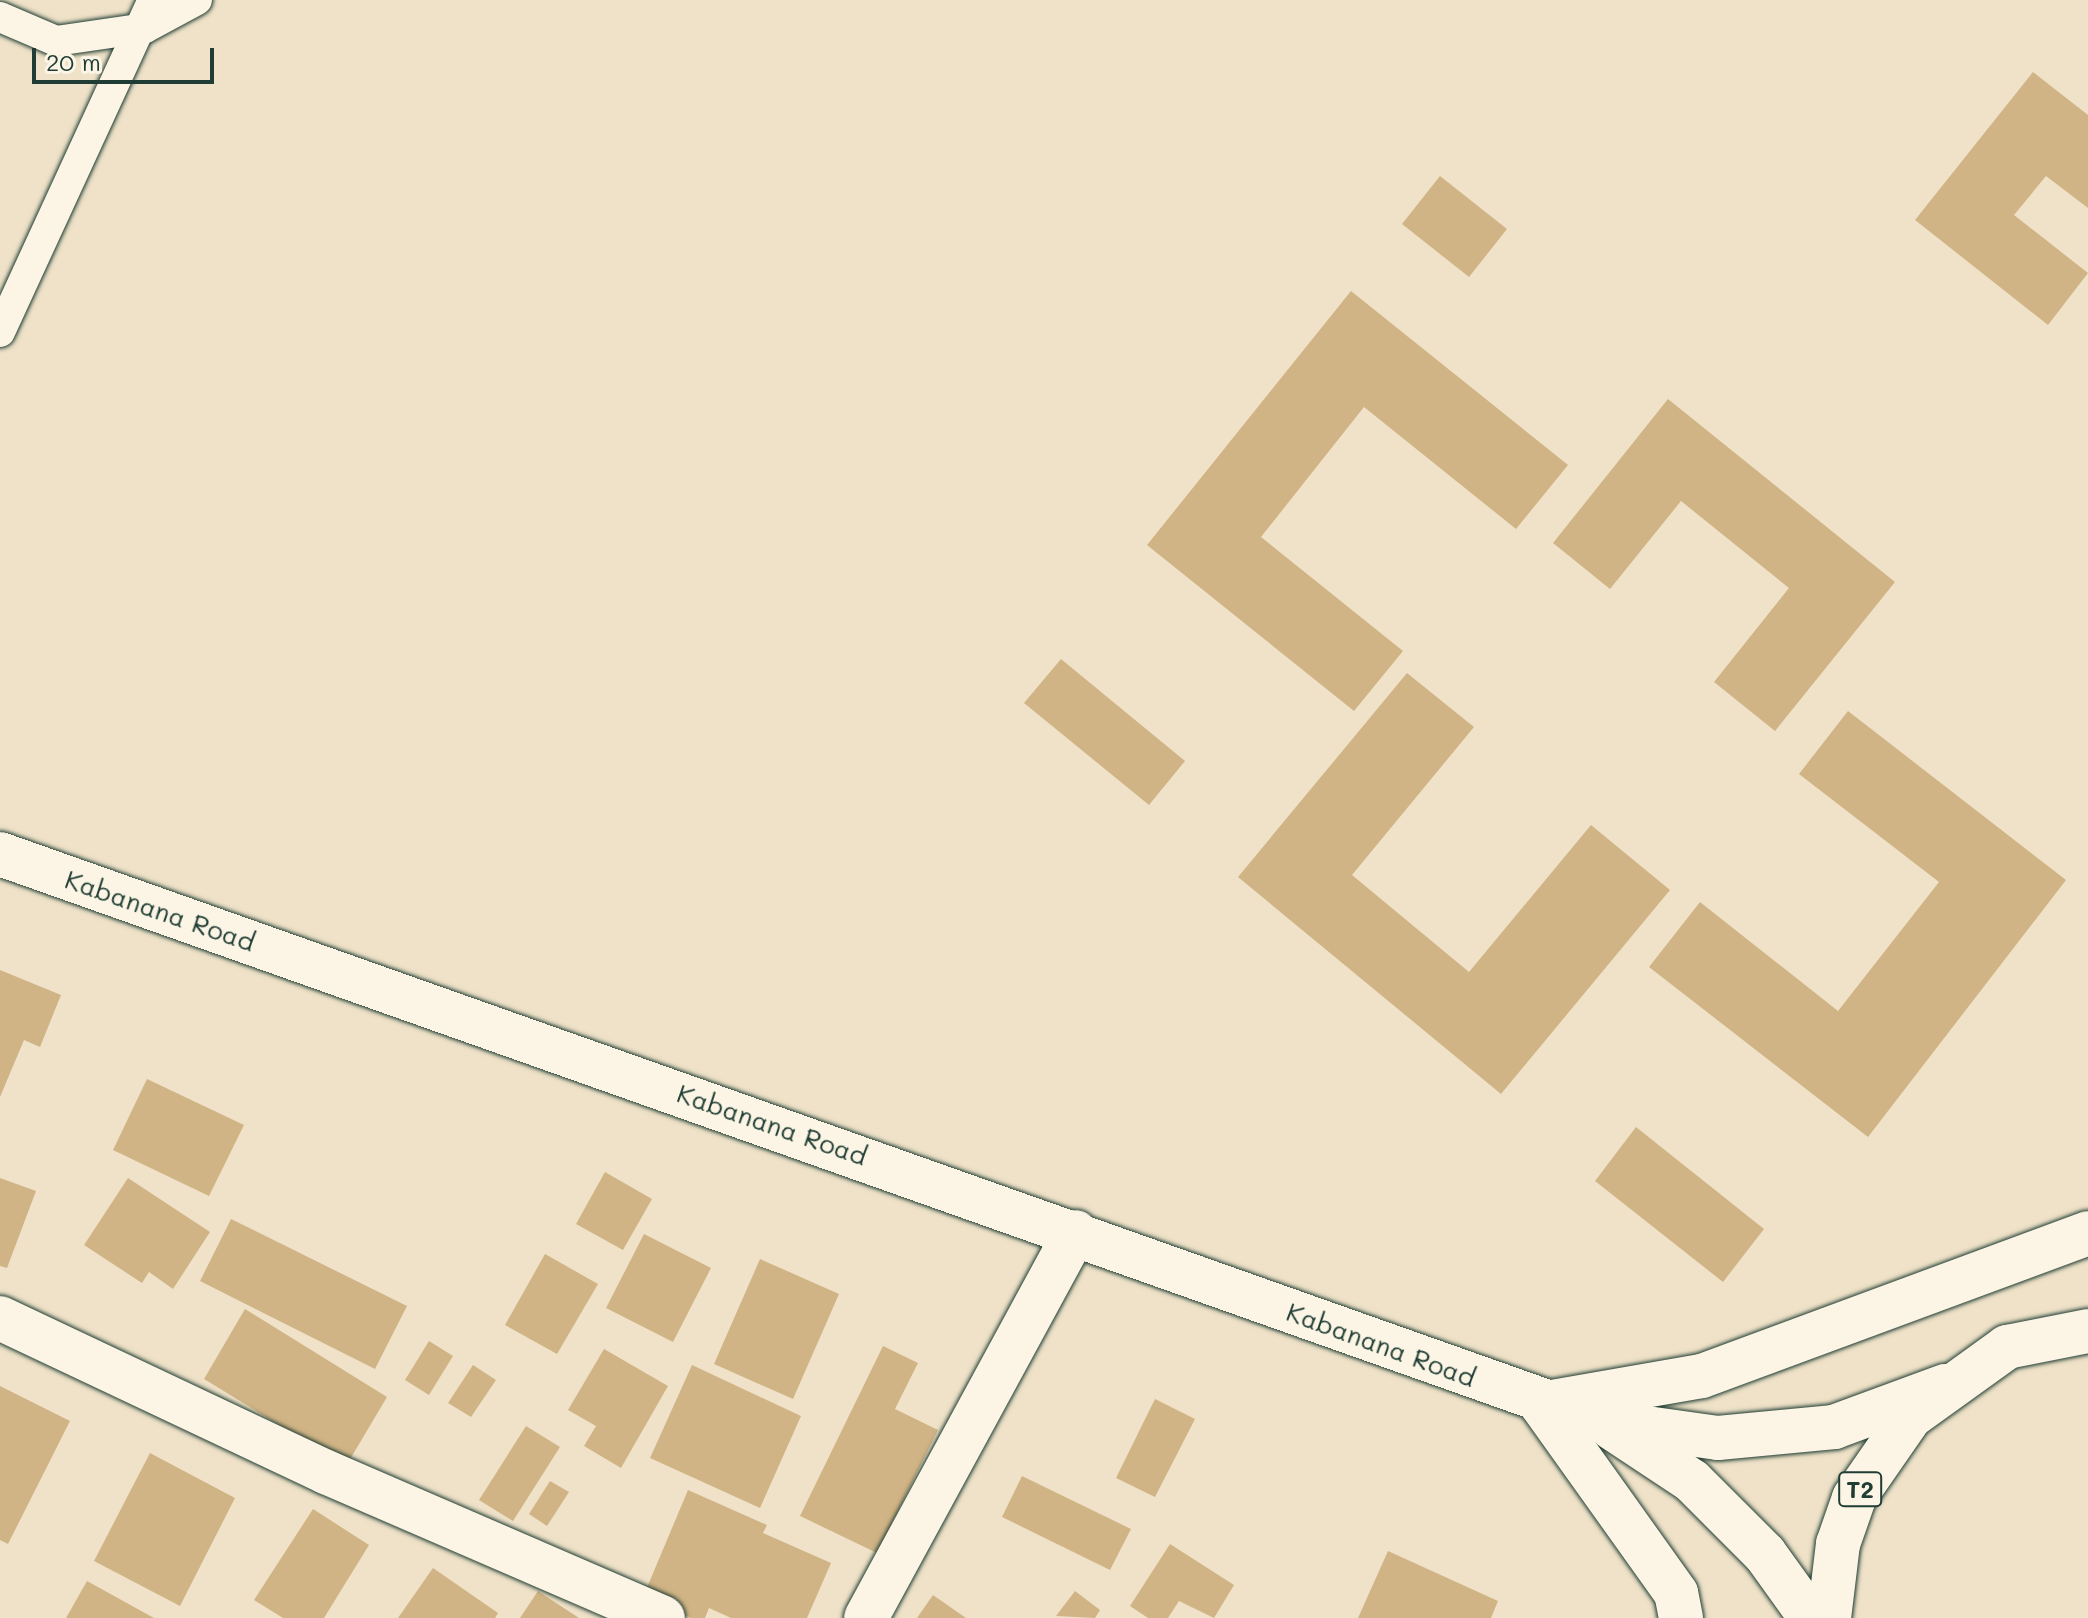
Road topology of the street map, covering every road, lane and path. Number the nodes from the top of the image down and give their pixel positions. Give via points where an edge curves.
1 (197, 0) edge
2 (149, 14) edge
3 (0, 17) edge
4 (0, 332) edge
5 (0, 854) edge
6 (1076, 1232) junction
7 (2088, 1233) edge
8 (0, 1318) edge
9 (2088, 1331) edge
10 (1945, 1386) junction
11 (1541, 1404) junction
12 (1604, 1422) junction
13 (663, 1618) edge
14 (866, 1618) edge
15 (1681, 1618) edge
16 (1811, 1618) edge
17 (1829, 1618) edge

1 - 2 lane
2 - 3 lane via 56,41
2 - 4 lane
5 - 6 street, Kabanana Road
6 - 11 street, Kabanana Road
6 - 14 street
7 - 11 street via 1702,1376
8 - 13 street via 326,1472
9 - 10 street, T2 via 2007,1347
10 - 12 street via 1834,1427 1718,1438
10 - 17 street, T2 via 1880,1453 1854,1498 1838,1544
11 - 12 street
11 - 15 street via 1676,1593
12 - 16 street via 1692,1481 1765,1554

